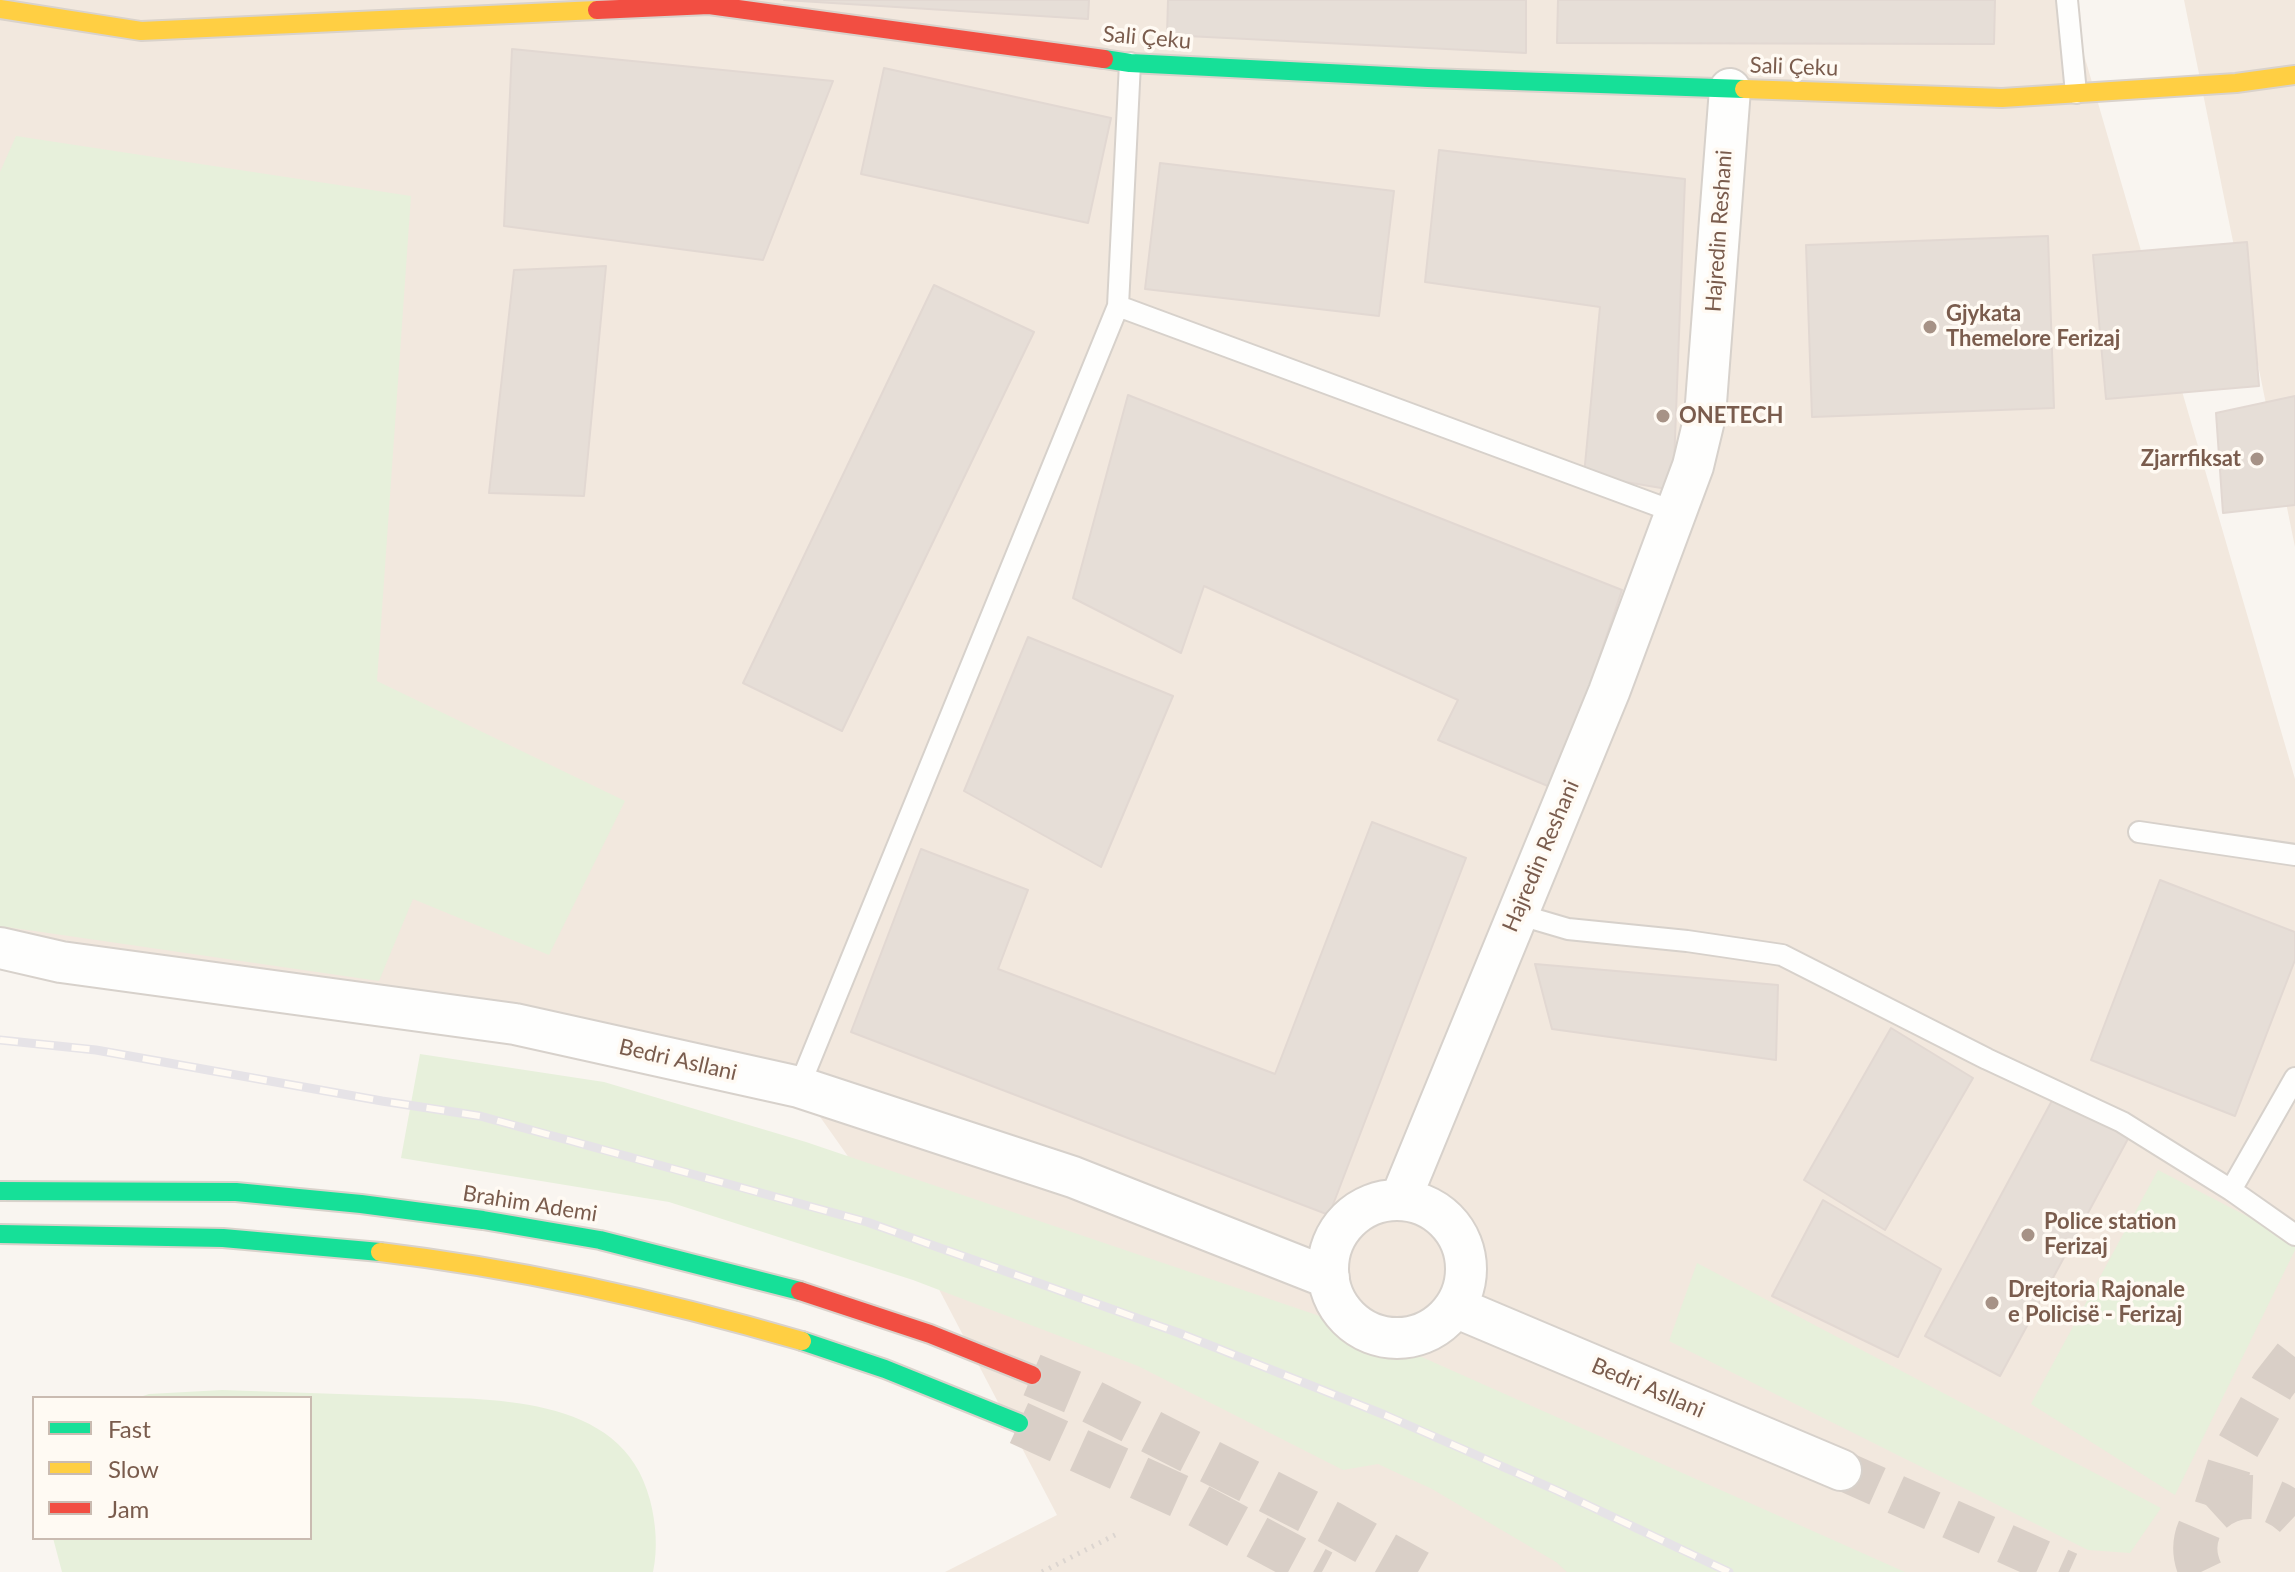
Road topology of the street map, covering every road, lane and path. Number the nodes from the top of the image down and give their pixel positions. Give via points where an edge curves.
1 (2067, 0) edge
2 (709, 3) edge
3 (0, 9) edge
4 (1130, 63) junction
5 (2295, 75) edge
6 (1730, 89) junction
7 (2076, 93) junction
8 (1118, 306) junction
9 (1675, 512) junction
10 (2139, 832) dead end
11 (2295, 855) edge
12 (1517, 914) junction
13 (0, 948) edge
14 (2295, 1078) edge
15 (799, 1087) junction
16 (2231, 1190) junction
17 (0, 1191) edge
18 (1401, 1198) junction
19 (0, 1234) edge
20 (2295, 1235) edge
21 (1329, 1278) junction
22 (1455, 1307) junction
23 (1032, 1375) tunnel mouth
24 (1019, 1423) tunnel mouth
25 (1841, 1470) tunnel mouth
26 (1117, 1534) dead end
27 (1042, 1572) edge

1 - 7 lane
2 - 3 street, Sali Çeku via 141,31
2 - 4 street, Sali Çeku
4 - 6 street, Sali Çeku
4 - 8 lane
5 - 7 street, Sali Çeku
6 - 7 street, Sali Çeku via 2002,98
6 - 9 street, Hajredin Reshani via 1705,416
8 - 9 lane
8 - 15 lane
9 - 12 street, Hajredin Reshani via 1609,692
10 - 11 lane
12 - 16 lane via 1568,929 1782,955 2122,1122
12 - 18 street, Hajredin Reshani
13 - 15 street, Bedri Asllani via 61,962 515,1024
14 - 16 lane
15 - 21 street, Bedri Asllani via 1073,1177
16 - 20 lane
17 - 23 street, Brahim Ademi via 236,1192 437,1214 600,1240 822,1297
18 - 21 street via 1354,1215 1330,1255
18 - 22 street via 1443,1217 1459,1237 1466,1272
19 - 24 street via 256,1241 501,1272 710,1316 804,1342
21 - 22 street via 1336,1301 1350,1319 1393,1338 1417,1335
22 - 25 street, Bedri Asllani
26 - 27 path

